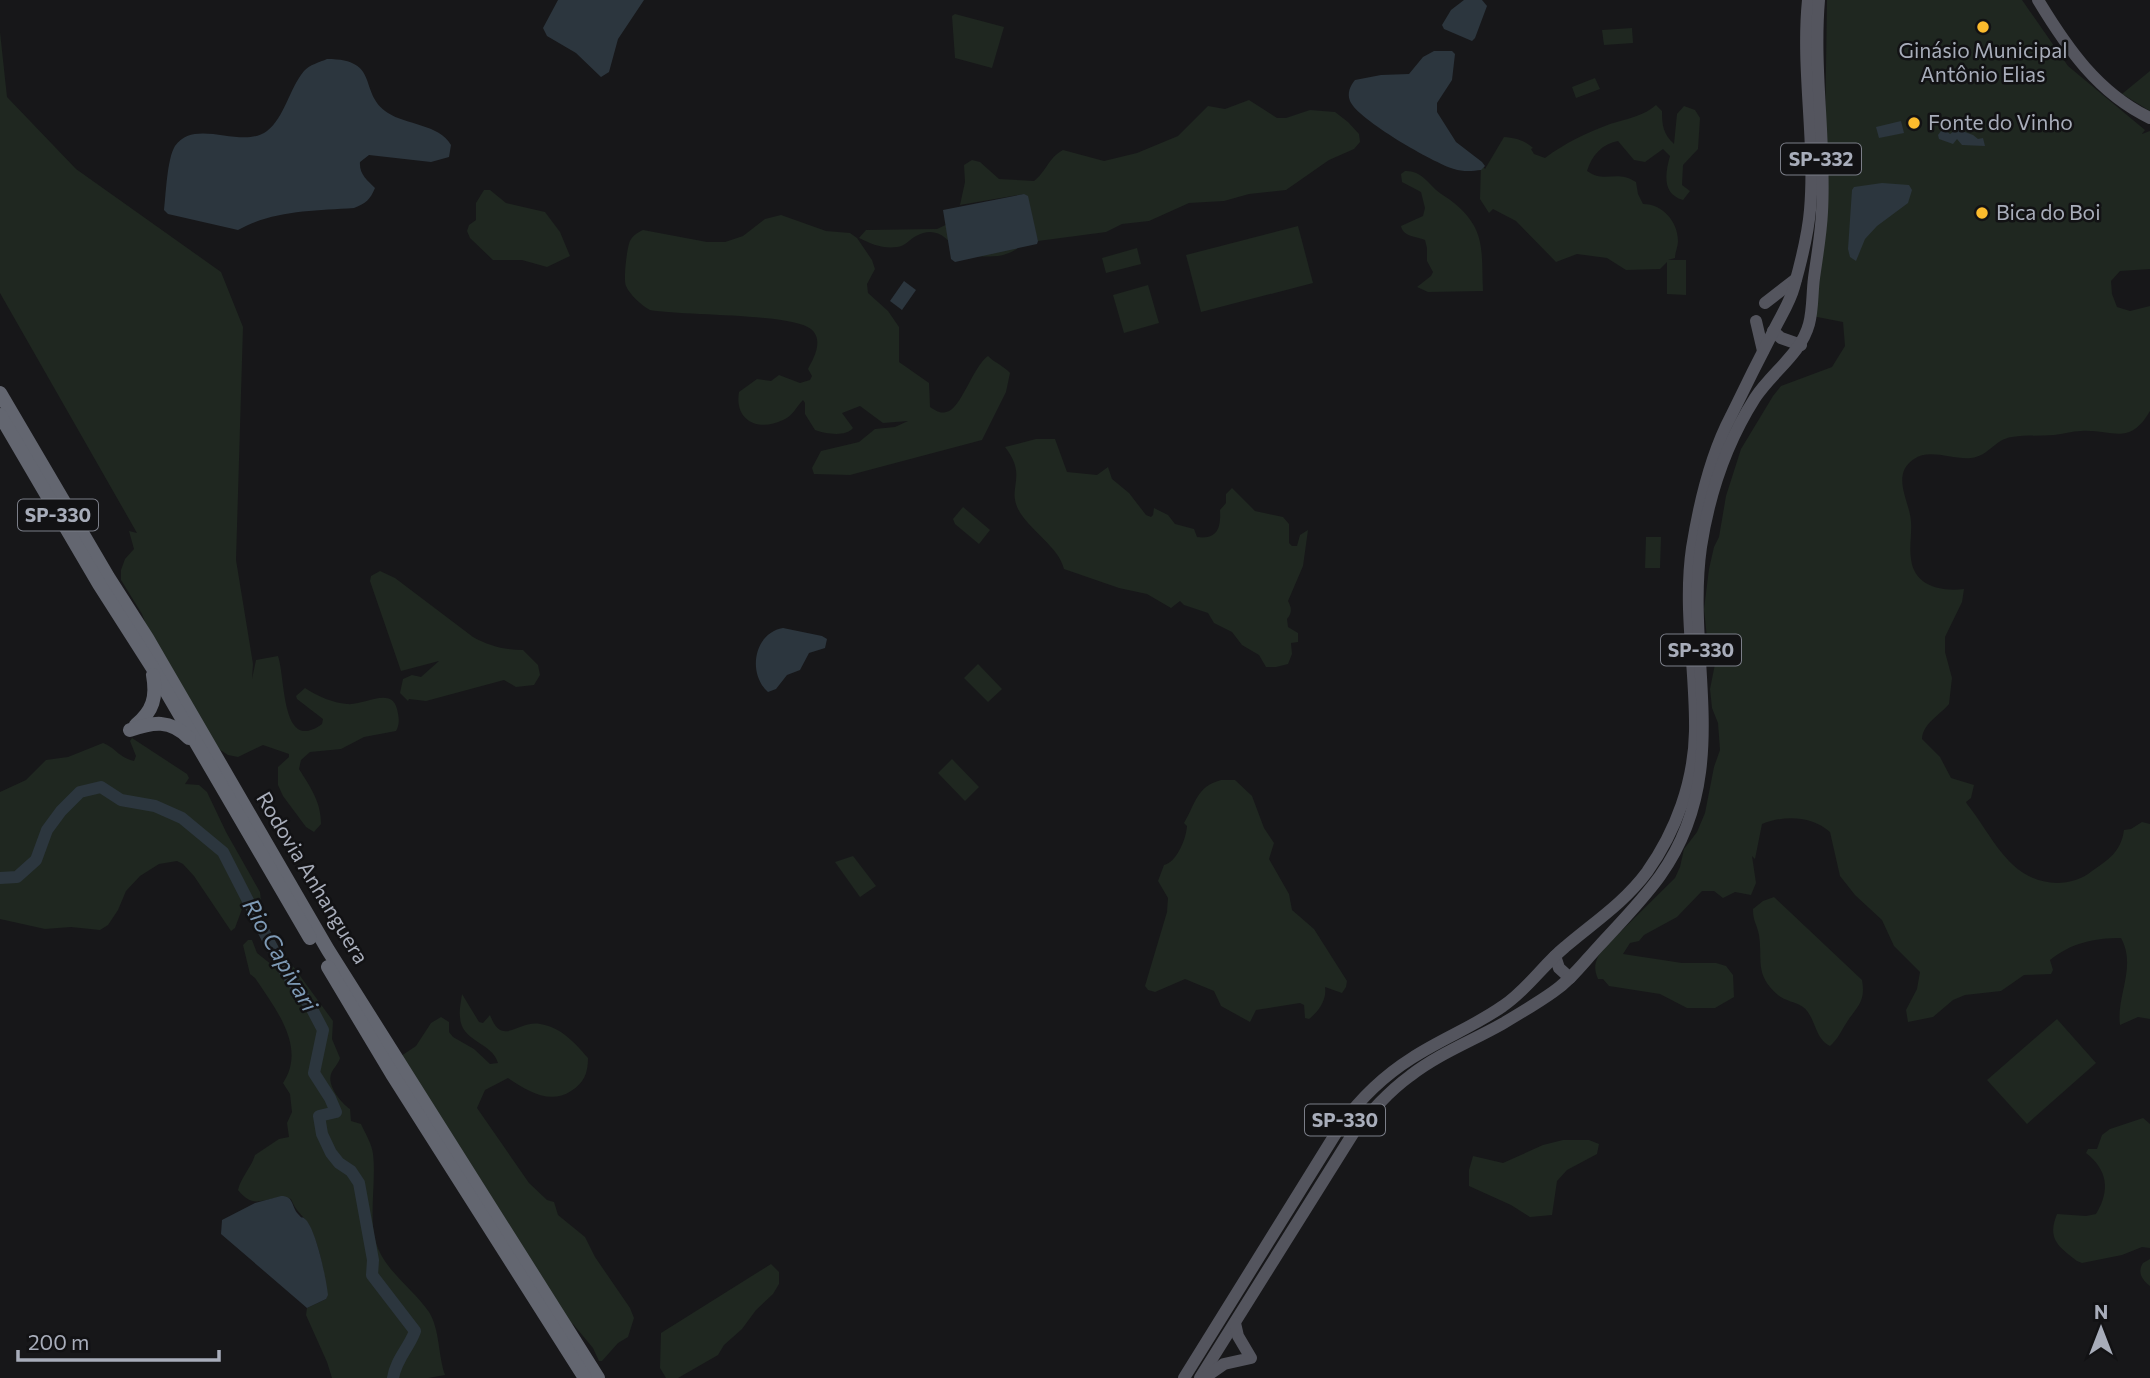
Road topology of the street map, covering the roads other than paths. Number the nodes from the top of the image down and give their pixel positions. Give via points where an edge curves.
1 (1808, 0) edge
2 (1819, 0) edge
3 (2038, 0) edge
4 (2150, 118) edge
5 (1796, 279) junction
6 (1765, 303) dead end
7 (1787, 307) junction
8 (1810, 317) junction
9 (1756, 321) dead end
10 (1773, 331) junction
11 (1801, 345) junction
12 (1763, 355) junction
13 (0, 393) edge
14 (0, 415) edge
15 (152, 667) junction
16 (198, 747) junction
17 (1560, 952) junction
18 (1583, 965) junction
19 (1570, 978) junction
20 (1234, 1323) junction
21 (585, 1378) edge
22 (598, 1378) edge
23 (1184, 1378) edge
24 (1202, 1378) edge

1 - 5 main road, SP-332 via 1810,211
2 - 8 main road, SP-332 via 1822,211
3 - 4 main road via 2087,71
5 - 6 main road
5 - 7 main road, SP-332
7 - 8 main road via 1798,307
7 - 10 main road
8 - 11 main road
9 - 12 main road
10 - 11 main road
10 - 12 main road, SP-330
11 - 18 main road, SP-330 via 1756,397 1726,457 1707,517 1698,581 1704,737 1700,775 1684,831 1662,872
12 - 17 main road, SP-330 via 1728,420 1705,484 1692,548 1689,590 1695,733 1685,797 1665,842 1637,884
13 - 22 highway, Rodovia Anhanguera / SP-330 via 328,950
14 - 15 highway, Rodovia Anhanguera / SP-330
15 - 16 highway, Rodovia Anhanguera / SP-330
15 - 16 highway via 154,701 130,730 167,723
16 - 21 highway, Rodovia Anhanguera / SP-330 via 392,1074
17 - 18 main road via 1574,953
17 - 19 main road via 1559,968
17 - 23 main road, SP-330 via 1502,1008 1413,1057 1357,1104
18 - 19 main road, SP-330
19 - 20 main road, SP-330 via 1501,1025 1410,1075 1373,1109
20 - 24 main road, SP-330
20 - 24 main road via 1251,1358 1223,1364

